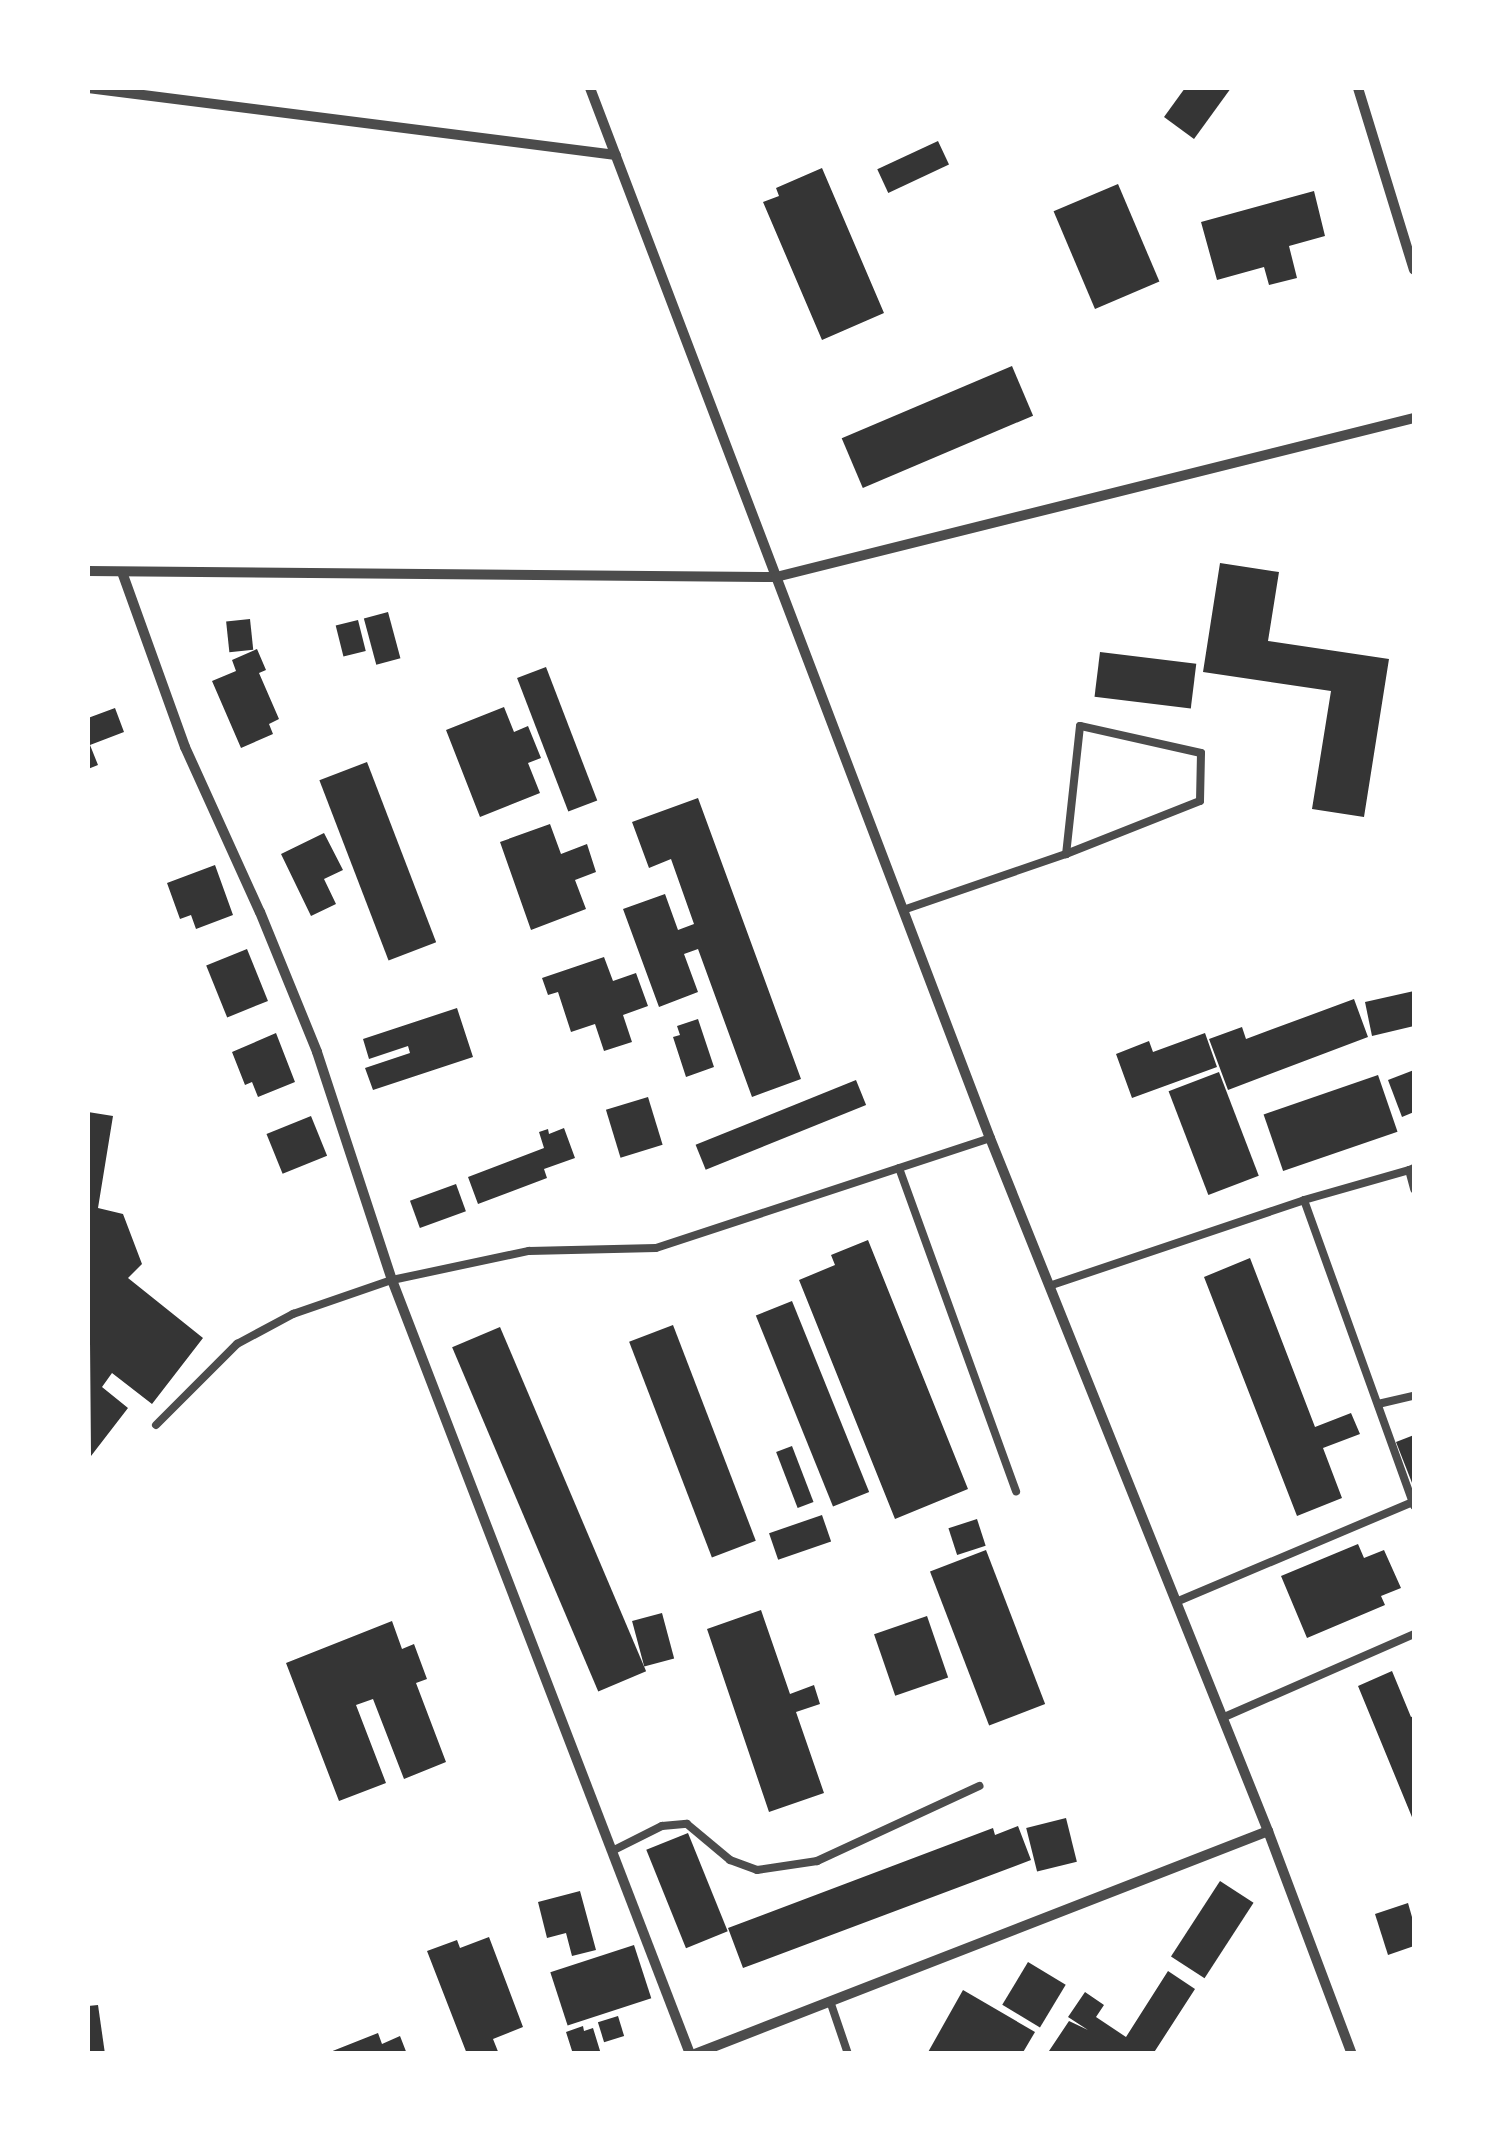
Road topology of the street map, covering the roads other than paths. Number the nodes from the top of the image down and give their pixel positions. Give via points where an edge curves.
1 (88, 88) edge
2 (590, 88) edge
3 (1358, 88) edge
4 (616, 155) junction
5 (1414, 270) edge
6 (1414, 418) edge
7 (88, 572) edge
8 (122, 572) junction
9 (776, 577) junction
10 (1066, 854) junction
11 (906, 909) junction
12 (990, 1138) junction
13 (900, 1168) junction
14 (1412, 1169) edge
15 (1414, 1189) edge
16 (1304, 1200) junction
17 (392, 1280) junction
18 (1049, 1286) junction
19 (1414, 1396) edge
20 (1378, 1404) junction
21 (156, 1425) dead end
22 (1016, 1491) dead end
23 (1414, 1504) edge
24 (1176, 1602) junction
25 (1414, 1634) edge
26 (1222, 1718) junction
27 (980, 1786) dead end
28 (1268, 1831) junction
29 (612, 1851) junction
30 (830, 2001) junction
31 (693, 2054) edge
32 (848, 2054) edge
33 (1352, 2054) edge

1 - 4 street
2 - 4 street
3 - 5 street
4 - 9 street
6 - 9 street
7 - 8 street
8 - 9 street
8 - 17 street via 185,747 317,1052
9 - 11 street
10 - 10 lane via 1080,726 1201,753 1200,801
10 - 11 lane
11 - 12 street
12 - 13 lane
12 - 18 street
13 - 17 lane via 656,1248 529,1251
13 - 22 lane
14 - 15 lane
14 - 16 lane
16 - 18 lane
16 - 20 lane
17 - 21 lane via 293,1314 237,1344
17 - 29 street
18 - 24 street
19 - 20 lane
20 - 23 lane
23 - 24 lane
24 - 26 street
25 - 26 lane
26 - 28 street
27 - 29 lane via 817,1860 758,1870 730,1860 687,1824 662,1826
28 - 30 street
28 - 33 street
29 - 31 street
30 - 31 street
30 - 32 lane

